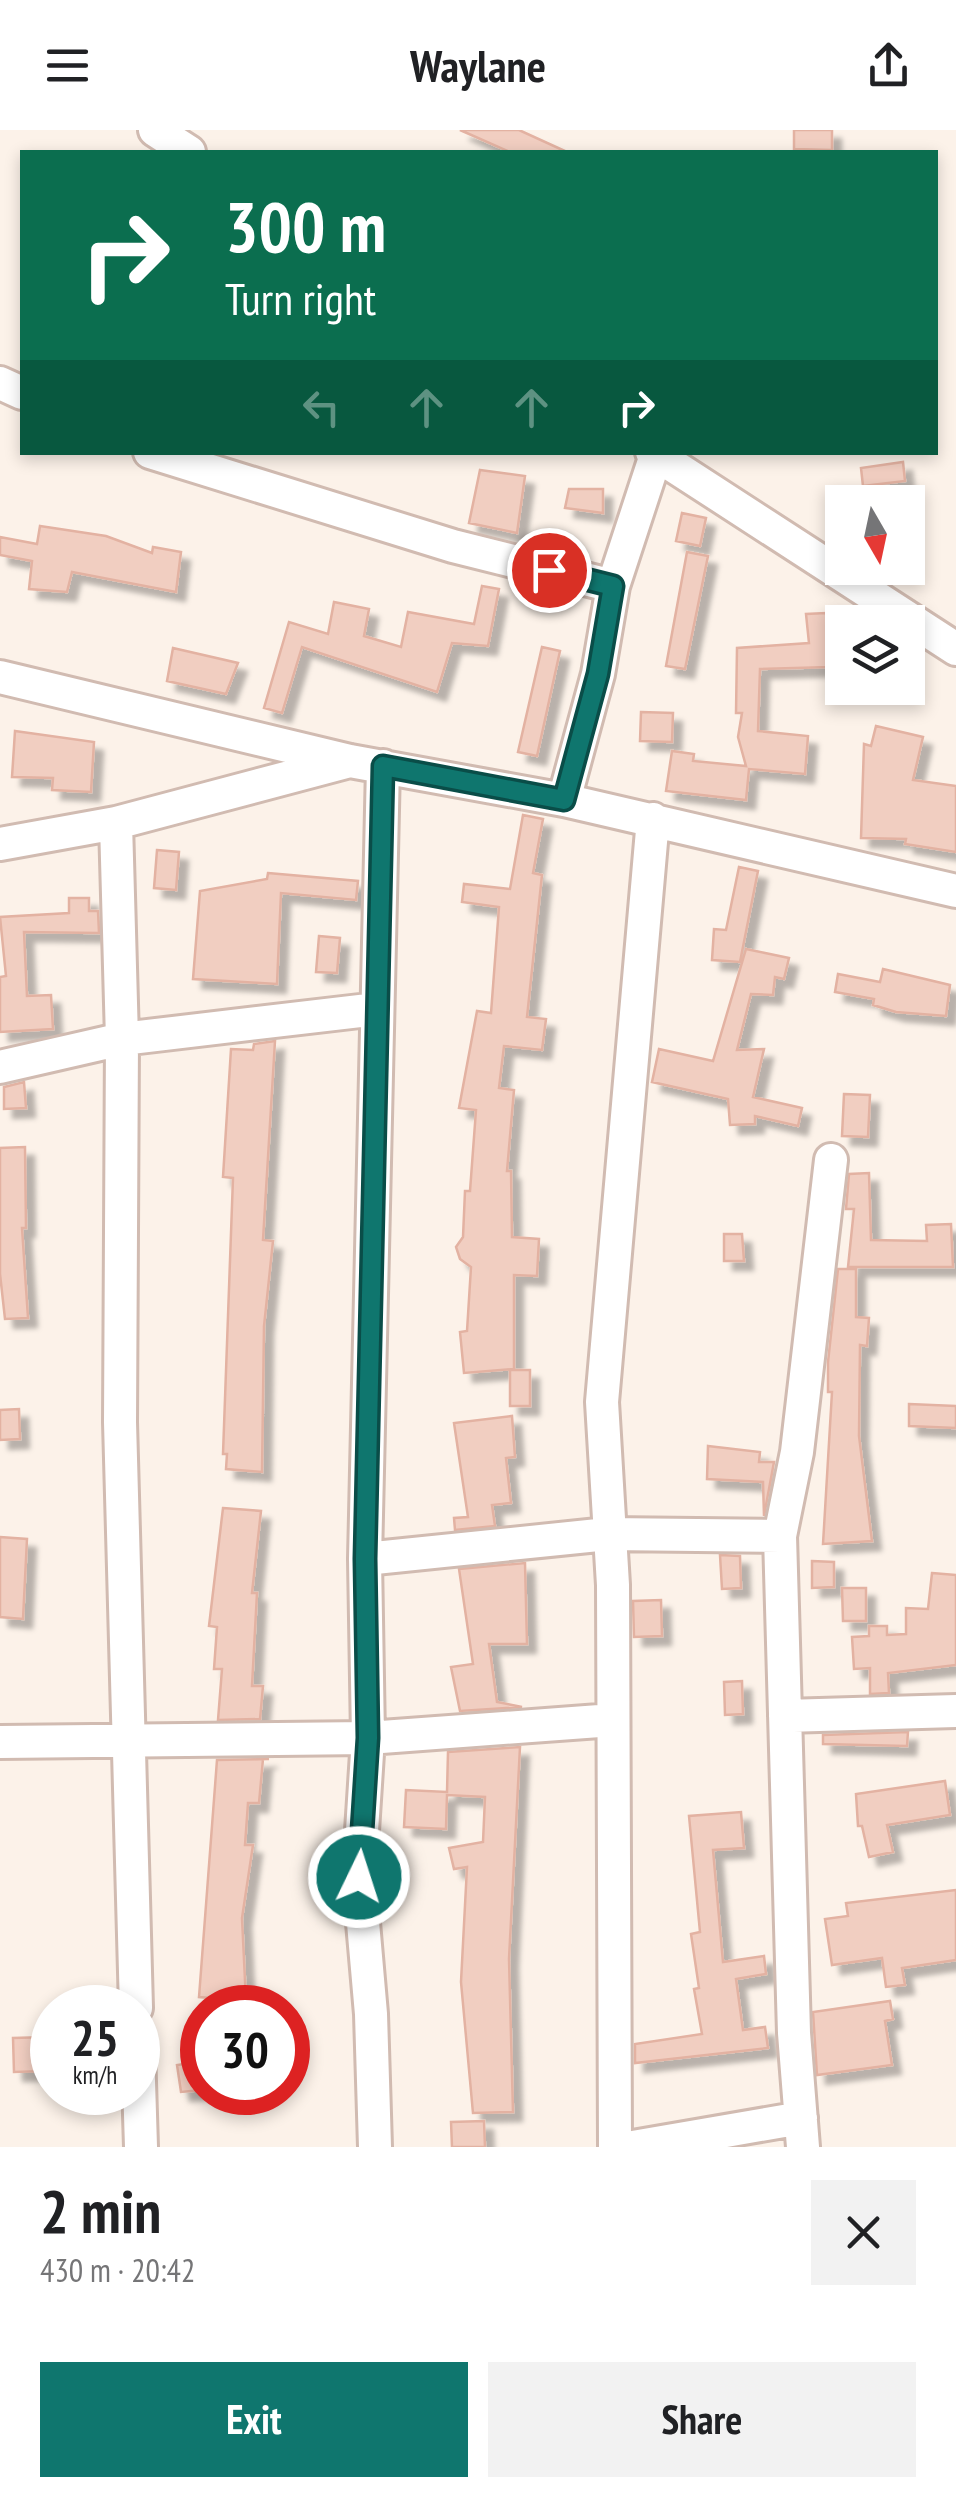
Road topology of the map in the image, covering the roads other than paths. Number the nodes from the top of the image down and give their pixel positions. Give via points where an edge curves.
1 (155, 130) edge
2 (185, 150) edge
3 (160, 455) edge
4 (654, 455) edge
5 (656, 455) edge
6 (613, 586) junction
7 (956, 649) edge
8 (0, 677) edge
9 (367, 763) junction
10 (564, 800) junction
11 (653, 819) junction
12 (116, 823) junction
13 (0, 844) edge
14 (956, 891) edge
15 (378, 1009) junction
16 (122, 1039) junction
17 (0, 1067) edge
18 (831, 1160) dead end
19 (608, 1534) junction
20 (780, 1536) junction
21 (365, 1559) junction
22 (956, 1711) edge
23 (785, 1716) junction
24 (613, 1720) junction
25 (368, 1738) junction
26 (0, 1742) edge
27 (126, 1744) junction
28 (135, 1985) edge
29 (140, 2115) edge
30 (802, 2133) edge
31 (141, 2147) edge
32 (375, 2147) edge
33 (614, 2147) edge
34 (634, 2147) edge

1 - 2 street
3 - 6 street via 453,546
4 - 6 street
5 - 7 street
6 - 10 street via 598,674
8 - 9 street
9 - 10 street
9 - 12 street
9 - 15 street
10 - 11 street
11 - 14 street
11 - 19 street via 603,1371
12 - 13 street
12 - 16 street
15 - 16 street
15 - 21 street
16 - 17 street
16 - 27 street
18 - 20 street via 797,1452
19 - 20 street
19 - 21 street
19 - 24 street
20 - 23 street
21 - 25 street
22 - 23 street
23 - 30 street
24 - 25 street
24 - 33 street
25 - 27 street
25 - 32 street via 359,1877
26 - 27 street
27 - 28 street
29 - 31 street
30 - 34 street

